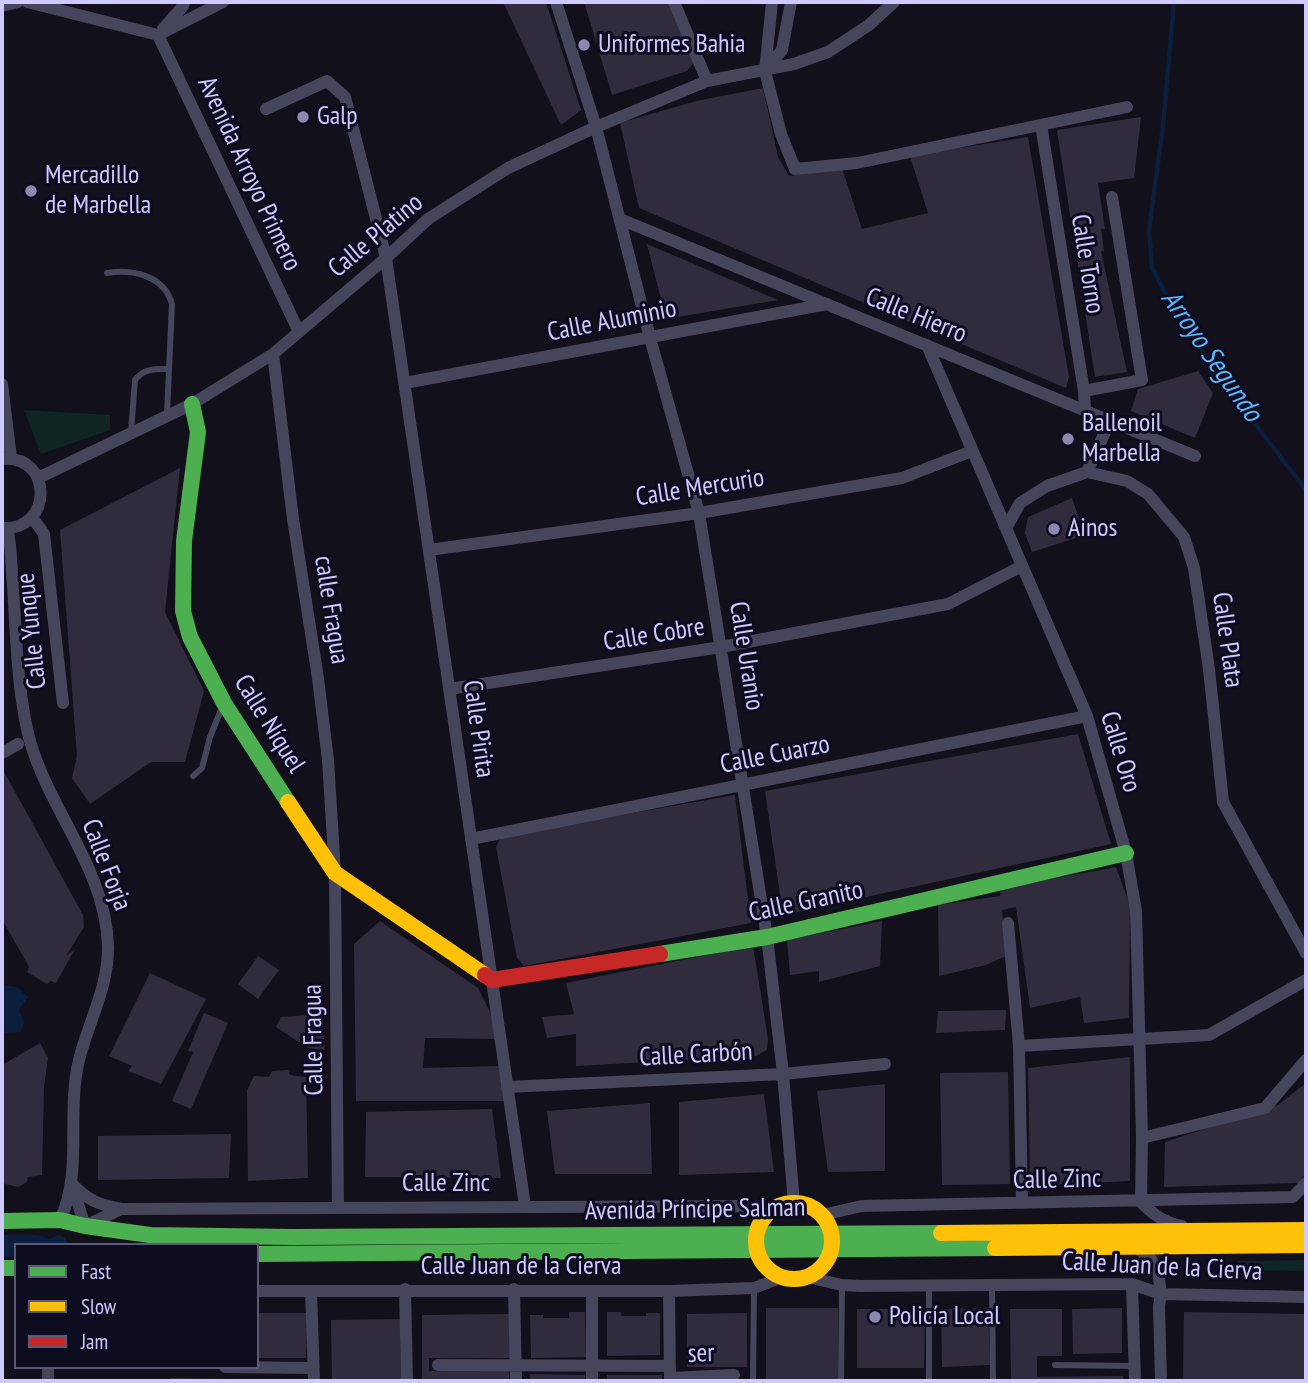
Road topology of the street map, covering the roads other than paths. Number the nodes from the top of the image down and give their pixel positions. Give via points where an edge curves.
1 (18, 2) edge
2 (27, 2) edge
3 (184, 2) edge
4 (223, 2) edge
5 (556, 2) edge
6 (674, 2) edge
7 (772, 2) edge
8 (791, 2) edge
9 (894, 2) edge
10 (2, 6) edge
11 (158, 35) junction
12 (765, 71) junction
13 (708, 81) junction
14 (1127, 107) dead end
15 (266, 109) dead end
16 (1041, 125) junction
17 (596, 127) junction
18 (1112, 197) dead end
19 (620, 219) junction
20 (386, 258) junction
21 (107, 273) dead end
22 (827, 304) junction
23 (299, 332) junction
24 (650, 338) junction
25 (927, 345) junction
26 (273, 354) junction
27 (169, 369) junction
28 (405, 383) junction
29 (2, 384) edge
30 (1084, 391) junction
31 (192, 404) junction
32 (1085, 410) junction
33 (167, 416) junction
34 (1110, 421) junction
35 (131, 434) junction
36 (972, 451) junction
37 (1195, 456) dead end
38 (7, 459) edge
39 (1087, 472) junction
40 (38, 478) junction
41 (699, 513) junction
42 (32, 517) junction
43 (4, 528) edge
44 (1006, 528) junction
45 (429, 550) junction
46 (1022, 566) junction
47 (721, 648) junction
48 (449, 689) junction
49 (62, 703) dead end
50 (224, 704) junction
51 (1087, 716) junction
52 (18, 744) dead end
53 (2, 753) edge
54 (193, 776) dead end
55 (743, 785) junction
56 (471, 839) junction
57 (1126, 853) junction
58 (335, 873) junction
59 (1008, 923) dead end
60 (767, 937) junction
61 (1306, 953) edge
62 (492, 980) junction
63 (1306, 980) edge
64 (1139, 1038) junction
65 (1019, 1046) junction
66 (1306, 1060) edge
67 (886, 1065) dead end
68 (783, 1074) junction
69 (507, 1087) junction
70 (1142, 1138) junction
71 (1306, 1183) edge
72 (72, 1184) junction
73 (1141, 1202) junction
74 (794, 1203) junction
75 (1022, 1203) junction
76 (338, 1206) junction
77 (525, 1206) junction
78 (122, 1209) junction
79 (768, 1214) junction
80 (822, 1215) junction
81 (2, 1220) edge
82 (60, 1220) junction
83 (1306, 1230) edge
84 (1220, 1231) junction
85 (87, 1233) junction
86 (832, 1241) junction
87 (757, 1242) junction
88 (1306, 1245) edge
89 (1135, 1246) junction
90 (259, 1254) edge
91 (807, 1277) junction
92 (783, 1278) junction
93 (1132, 1284) junction
94 (842, 1285) junction
95 (929, 1285) junction
96 (992, 1285) junction
97 (754, 1288) junction
98 (405, 1289) junction
99 (514, 1289) junction
100 (592, 1290) junction
101 (259, 1291) edge
102 (311, 1291) junction
103 (669, 1291) junction
104 (1161, 1294) junction
105 (1306, 1297) edge
106 (438, 1365) dead end
107 (1055, 1365) dead end
108 (515, 1366) junction
109 (592, 1366) junction
110 (1135, 1366) junction
111 (247, 1369) edge
112 (314, 1375) edge
113 (670, 1375) edge
114 (734, 1375) dead end
115 (407, 1381) edge
116 (516, 1381) edge
117 (592, 1381) edge
118 (753, 1381) edge
119 (841, 1381) edge
120 (929, 1381) edge
121 (993, 1381) edge
122 (1136, 1381) edge
123 (1161, 1381) edge

1 - 10 street
2 - 11 street
3 - 11 street
4 - 11 street
5 - 17 street, Calle Uranio
6 - 13 street
7 - 12 street
8 - 12 street via 782,50
9 - 12 street, Calle Platino via 828,52
11 - 23 street, Avenida Arroyo Primero
12 - 13 street, Calle Platino
12 - 16 street via 795,169 858,163
13 - 17 street, Calle Platino
14 - 16 street
15 - 20 street, Calle Pirita via 327,81 345,97
16 - 30 street, Calle Torno
17 - 19 street, Calle Uranio
17 - 20 street, Calle Platino via 508,168 428,219
18 - 30 street via 1142,380
19 - 22 street, Calle Hierro
19 - 24 street, Calle Uranio
20 - 23 street, Calle Platino
20 - 28 street, Calle Pirita
21 - 27 lane via 140,273 169,295
22 - 24 street, Calle Aluminio
22 - 25 street, Calle Hierro
23 - 26 street, Calle Platino
24 - 28 street, Calle Aluminio
24 - 41 street, Calle Uranio
25 - 32 street, Calle Hierro
25 - 36 street, Calle Oro
26 - 31 street, Calle Platino
26 - 58 street, calle Fragua via 327,746
27 - 33 lane
27 - 35 lane via 148,370 135,380
28 - 45 street, Calle Pirita
29 - 38 street
30 - 32 street, Calle Torno
31 - 33 street, Calle Platino
31 - 50 main road, Calle Níquel via 198,432 184,541 183,611 190,637
32 - 34 street, Calle Hierro
33 - 35 street, Calle Platino
34 - 37 street, Calle Hierro
34 - 39 street
35 - 40 street, Calle Platino
36 - 41 street, Calle Mercurio via 902,478
36 - 44 street, Calle Oro
38 - 40 street via 25,463
39 - 44 street via 1047,486 1020,503
39 - 61 street, Calle Plata via 1127,481 1148,494 1184,537 1194,568 1209,669 1223,802
40 - 42 street via 41,498
41 - 45 street, Calle Mercurio
41 - 47 street, Calle Uranio
42 - 43 street
42 - 49 street, Calle Yunque via 44,534
43 - 72 street, Calle Forja via 27,733 97,890 107,932 102,995 75,1082
44 - 46 street, Calle Oro
45 - 48 street, Calle Pirita
46 - 47 street, Calle Cobre via 948,604
46 - 51 street, Calle Oro
47 - 48 street, Calle Cobre
47 - 55 street, Calle Uranio
48 - 56 street, Calle Pirita
50 - 54 lane via 202,768
50 - 58 main road, Calle Níquel
51 - 55 street, Calle Cuarzo
51 - 57 street, Calle Oro
52 - 53 street
55 - 56 street, Calle Cuarzo
55 - 60 street, Calle Uranio
56 - 62 street, Calle Pirita
57 - 60 main road, Calle Granito
57 - 64 street, Calle Oro via 1136,911
58 - 62 main road, Calle Níquel
58 - 76 street, Calle Fragua
59 - 65 street
60 - 62 main road, Calle Granito
60 - 68 street, Calle Uranio
62 - 69 street, Calle Pirita
63 - 64 street via 1209,1035
64 - 65 street
64 - 70 street, Calle Oro
65 - 75 street
66 - 70 street via 1265,1108
67 - 68 street, Calle Carbón
68 - 69 street, Calle Carbón
68 - 74 street, Calle Uranio
69 - 77 street, Calle Pirita
70 - 73 street, Calle Oro
71 - 73 street, Calle Zinc via 1293,1197
72 - 78 street, Calle Zinc via 99,1205
72 - 82 street, Calle Forja
72 - 85 street
73 - 75 street, Calle Zinc
73 - 84 street via 1171,1224
74 - 79 main road
74 - 80 main road
75 - 80 street, Calle Zinc via 862,1206
76 - 77 street, Calle Zinc
76 - 78 street, Calle Zinc
77 - 79 street, Calle Zinc via 747,1206
78 - 85 street, Calle Zinc
79 - 87 main road
80 - 86 main road
81 - 82 main road, Avenida Príncipe Salman
82 - 85 main road, Avenida Príncipe Salman
83 - 84 main road, Avenida Príncipe Salman
84 - 86 main road, Avenida Príncipe Salman
85 - 87 main road, Avenida Príncipe Salman
86 - 87 main road, Avenida Príncipe Salman
86 - 89 main road, Avenida Príncipe Salman
86 - 91 main road via 823,1267
87 - 90 main road, Avenida Príncipe Salman
87 - 92 main road via 767,1267
88 - 89 main road, Avenida Príncipe Salman
89 - 104 street via 1158,1271
91 - 92 main road
91 - 94 street, Calle Juan de la Cierva
92 - 97 street, Calle Juan de la Cierva
93 - 96 street, Calle Juan de la Cierva
93 - 104 street, Calle Juan de la Cierva
93 - 110 street
94 - 95 street, Calle Juan de la Cierva
94 - 119 lane
95 - 96 street, Calle Juan de la Cierva
95 - 120 lane
96 - 121 lane
97 - 103 street, Calle Juan de la Cierva
97 - 118 lane
98 - 99 street, Calle Juan de la Cierva
98 - 102 street, Calle Juan de la Cierva
98 - 115 street
99 - 100 street, Calle Juan de la Cierva
99 - 108 street
100 - 103 street, Calle Juan de la Cierva
100 - 109 street
101 - 102 street, Calle Juan de la Cierva
102 - 112 street
103 - 113 street
104 - 105 street, Calle Juan de la Cierva
104 - 123 street
106 - 108 street, ser
107 - 110 lane
108 - 109 street, ser
108 - 116 street
109 - 113 street, ser
109 - 117 street
110 - 122 street
111 - 112 street
113 - 114 street, ser

